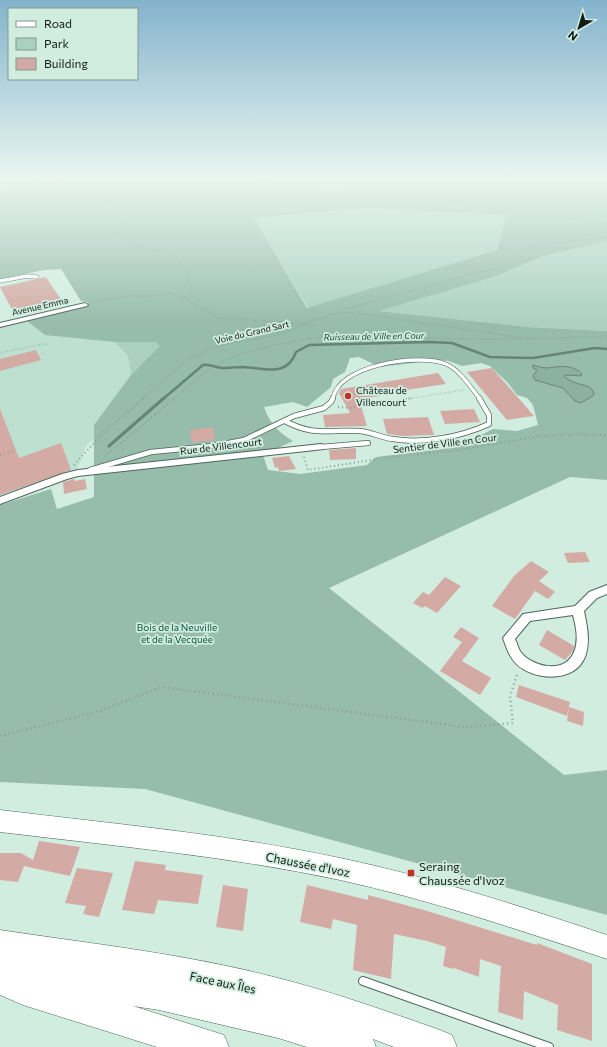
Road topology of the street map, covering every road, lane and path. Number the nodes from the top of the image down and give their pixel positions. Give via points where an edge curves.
1 (120, 227) edge
2 (607, 237) edge
3 (37, 276) dead end
4 (0, 281) edge
5 (184, 298) junction
6 (85, 305) joint
7 (340, 311) junction
8 (0, 324) edge
9 (307, 324) junction
10 (607, 337) edge
11 (529, 339) junction
12 (49, 345) dead end
13 (0, 353) edge
14 (471, 388) junction
15 (330, 404) junction
16 (285, 421) junction
17 (607, 435) edge
18 (368, 443) dead end
19 (321, 447) joint
20 (301, 449) junction
21 (14, 451) dead end
22 (0, 455) edge
23 (75, 474) junction
24 (0, 501) edge
25 (607, 589) edge
26 (578, 610) junction
27 (523, 662) junction
28 (0, 736) edge
29 (0, 821) edge
30 (0, 946) edge
31 (607, 947) edge
32 (0, 977) edge
33 (363, 981) dead end
34 (359, 1032) edge
35 (212, 1047) edge
36 (440, 1047) edge
37 (549, 1047) edge

1 - 5 path via 116,230 117,234 144,248 176,257 191,285 192,291
2 - 7 path via 527,247 512,264
3 - 4 lane
5 - 6 path via 170,294 126,296
5 - 9 path via 218,318
6 - 8 street, Avenue Emma
7 - 9 path, Voie du Grand Sart via 319,317
7 - 11 path, Voie du Grand Sart
9 - 23 path, Voie du Grand Sart via 286,333 216,347 189,359 88,448 71,471
10 - 11 path
11 - 23 path via 322,337 299,340 236,357 217,364 96,463
12 - 13 path via 23,347
14 - 15 path via 350,408
14 - 15 lane via 448,365 436,361 383,363 359,371 336,387
14 - 16 lane via 489,415 489,424 478,430 454,436 410,440 383,438 360,431 314,432 303,430
15 - 16 lane, Rue de Villencourt
16 - 23 lane, Rue de Villencourt via 244,440 137,455
17 - 20 path, Sentier de Ville en Cour via 540,436 459,450 308,470
18 - 19 lane, Rue de Villencourt
19 - 20 street, Rue de Villencourt
20 - 23 street, Rue de Villencourt
21 - 22 path
23 - 24 street, Rue de Villencourt
25 - 26 street via 593,595
26 - 27 street via 527,617 509,638 514,652
26 - 27 street via 584,625 584,640 572,666 562,671 549,672
27 - 28 path via 510,696 513,723 464,727 162,687 100,711
29 - 31 main road, Chaussée d'Ivoz via 213,848 339,869 486,908
30 - 34 highway, Face aux Îles via 166,970 277,994
32 - 34 highway, Face aux Îles via 25,973 159,994 278,1022
32 - 35 highway via 23,989
33 - 37 lane
34 - 36 highway, Face aux Îles

